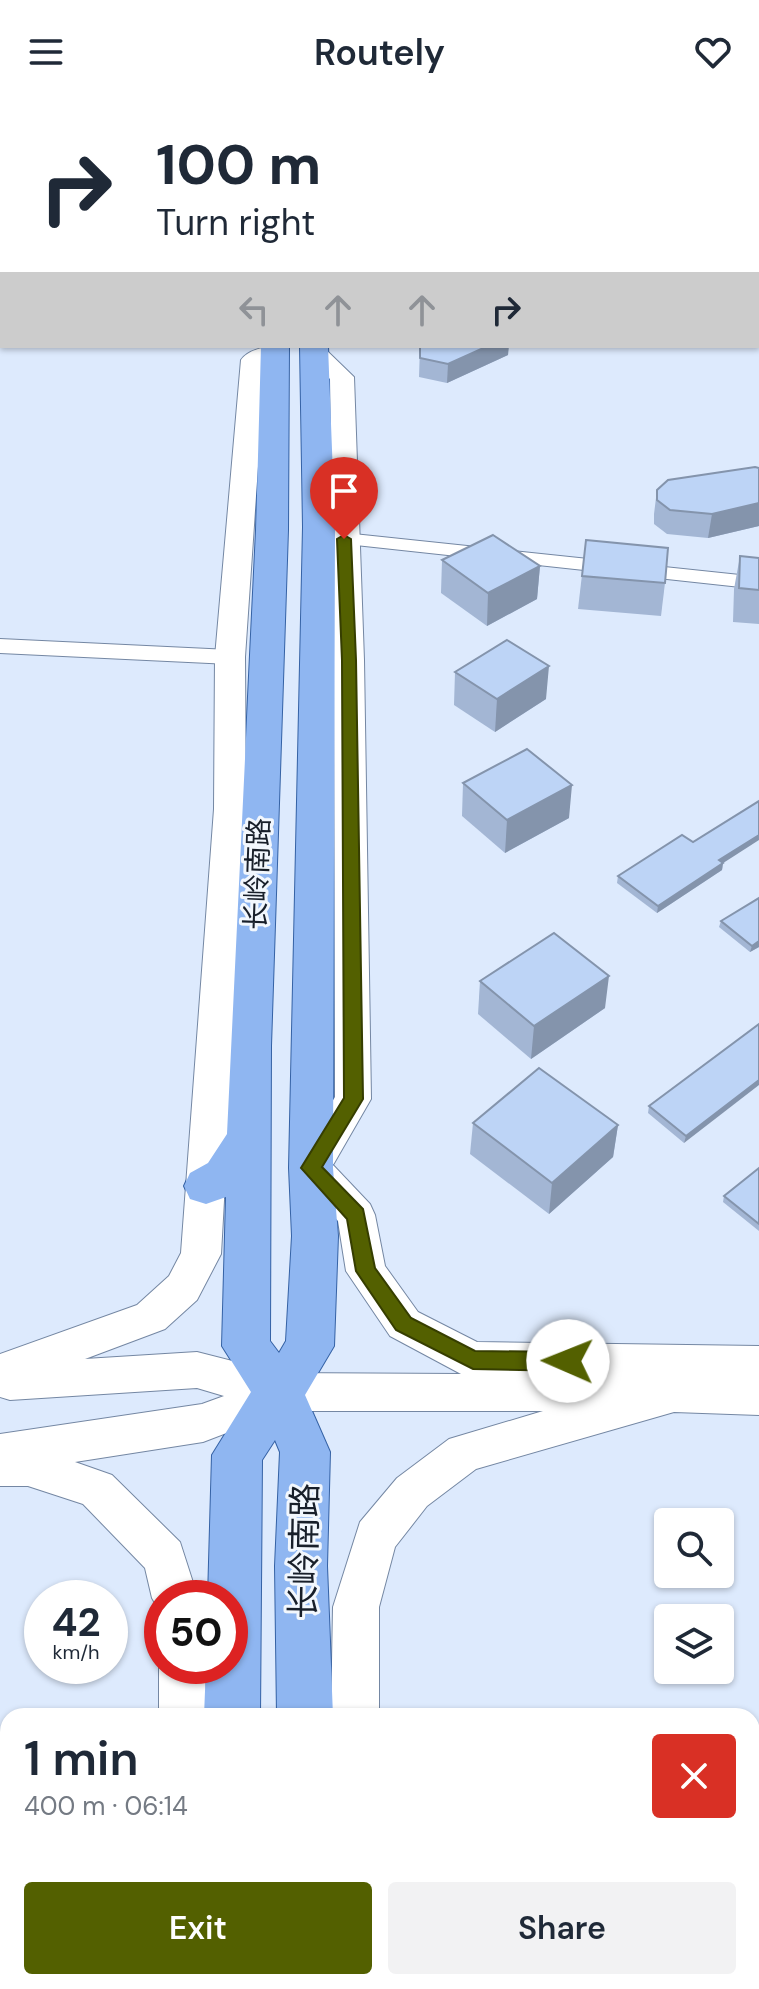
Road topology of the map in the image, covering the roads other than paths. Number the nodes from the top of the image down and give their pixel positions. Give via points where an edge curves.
1 (319, 348) edge
2 (275, 349) edge
3 (344, 539) junction
4 (759, 583) edge
5 (0, 646) edge
6 (230, 657) junction
7 (249, 1136) junction
8 (311, 1168) junction
9 (206, 1186) junction
10 (248, 1233) junction
11 (315, 1236) junction
12 (473, 1360) junction
13 (759, 1364) edge
14 (0, 1372) edge
15 (0, 1382) edge
16 (279, 1392) junction
17 (674, 1393) junction
18 (759, 1396) edge
19 (0, 1454) edge
20 (0, 1466) edge
21 (301, 1566) junction
22 (233, 1567) junction
23 (170, 1580) edge
24 (182, 1684) edge
25 (183, 1708) edge
26 (232, 1708) edge
27 (305, 1708) edge
28 (355, 1708) edge

1 - 3 main road via 342,377
1 - 8 main road, 长岭南路
2 - 6 main road via 253,360
2 - 7 main road, 长岭南路
3 - 4 street
3 - 8 main road via 353,1099
5 - 6 street
6 - 9 main road via 230,809
7 - 9 main road via 224,1176
7 - 10 main road, 长岭南路
8 - 11 main road, 长岭南路
8 - 12 main road via 356,1215 366,1271 404,1324
9 - 10 main road
9 - 14 main road via 201,1254 183,1288 151,1317
10 - 11 main road
10 - 16 main road, 长岭南路 via 246,1346
11 - 16 main road, 长岭南路 via 310,1346
12 - 13 main road
12 - 16 main road
15 - 16 main road via 197,1370
16 - 17 main road
16 - 19 main road via 203,1423
16 - 21 main road, 长岭南路 via 305,1452
16 - 22 main road, 长岭南路 via 237,1455
17 - 18 main road
17 - 28 main road via 464,1453 412,1492 376,1537 356,1607
20 - 23 main road via 28,1466 97,1489 164,1557
21 - 22 main road
21 - 27 main road, 长岭南路
22 - 26 main road, 长岭南路
24 - 25 main road

